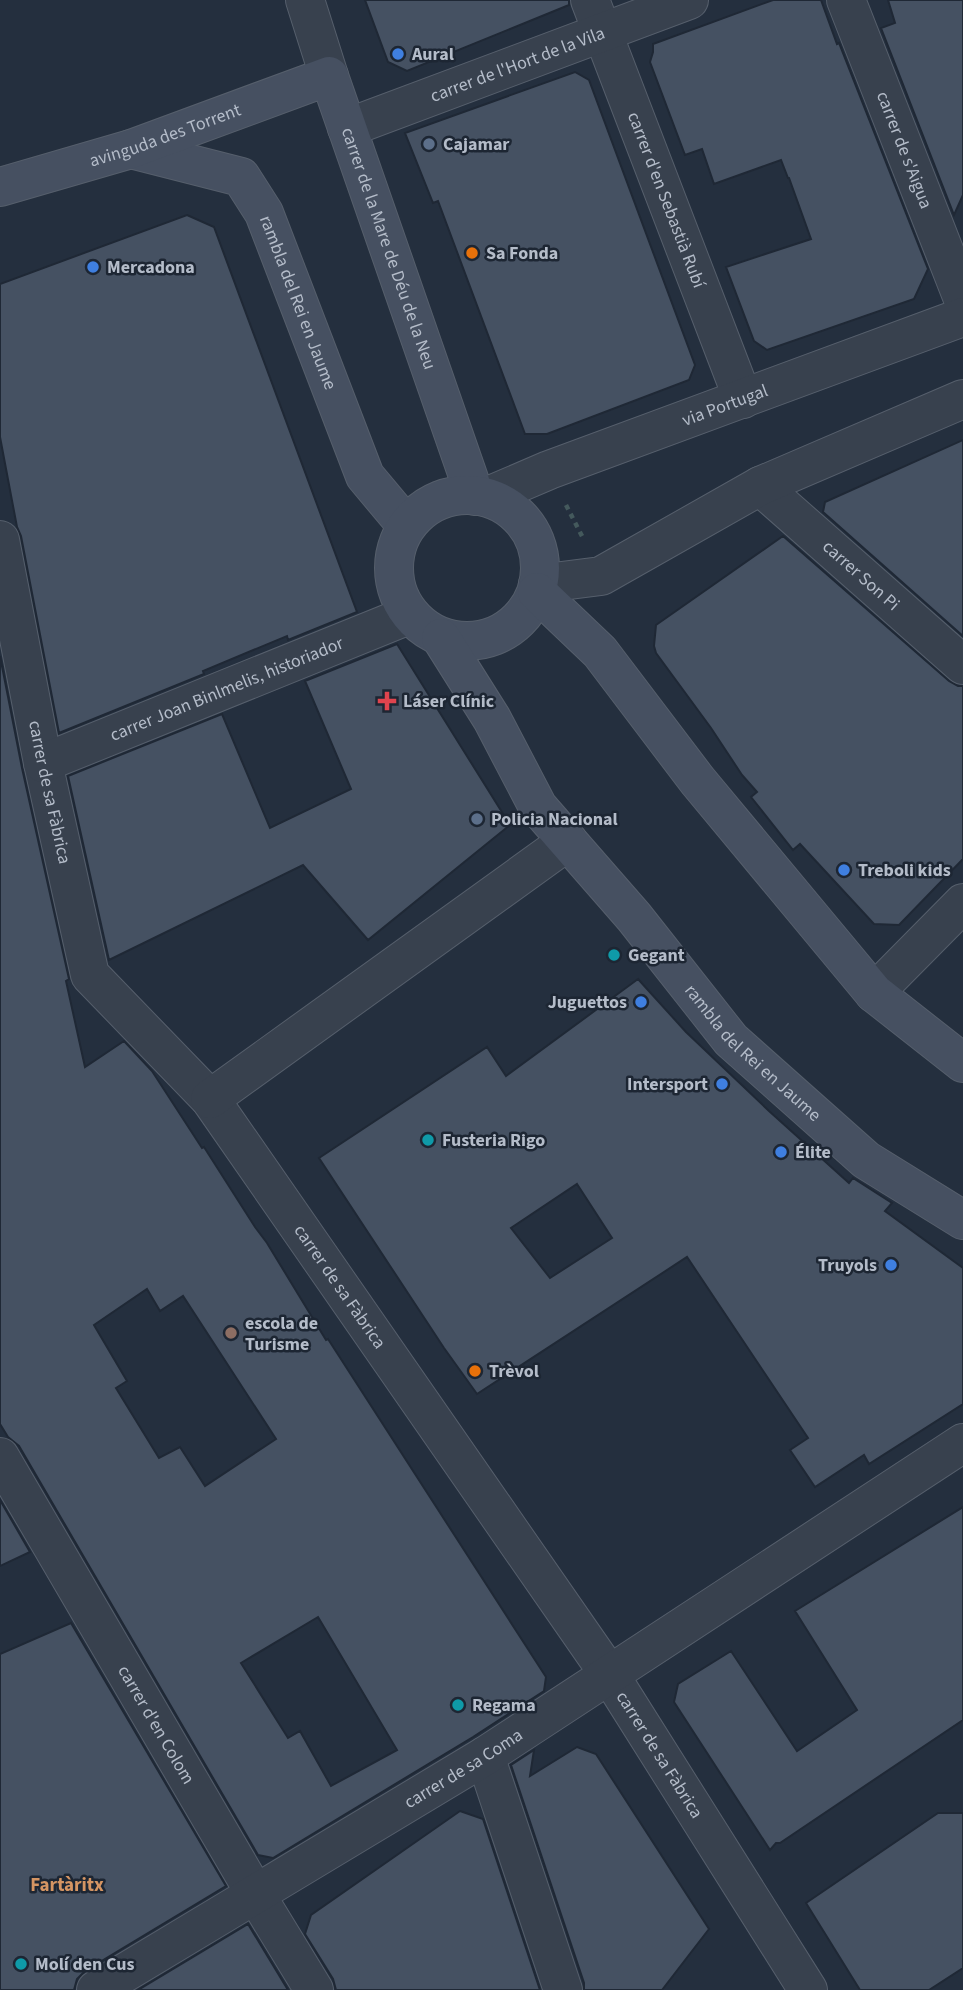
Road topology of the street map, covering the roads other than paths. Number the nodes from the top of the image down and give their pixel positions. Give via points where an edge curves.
1 (305, 0) edge
2 (688, 0) edge
3 (846, 0) edge
4 (596, 17) edge
5 (329, 76) junction
6 (347, 128) junction
7 (131, 149) junction
8 (0, 187) edge
9 (963, 299) edge
10 (963, 317) edge
11 (743, 398) junction
12 (963, 399) edge
13 (760, 486) junction
14 (480, 496) junction
15 (406, 525) junction
16 (0, 540) edge
17 (538, 588) junction
18 (409, 615) junction
19 (441, 638) junction
20 (963, 665) edge
21 (43, 763) junction
22 (568, 841) junction
23 (963, 903) edge
24 (874, 993) junction
25 (963, 1063) edge
26 (210, 1099) junction
27 (963, 1220) edge
28 (963, 1443) edge
29 (0, 1457) edge
30 (609, 1674) junction
31 (485, 1756) junction
32 (256, 1895) junction
33 (96, 1990) edge
34 (314, 1990) edge
35 (563, 1990) edge
36 (808, 1990) edge

1 - 5 street, carrer de la Mare de Déu de la Neu
2 - 4 street, carrer de l'Hort de la Vila
3 - 9 street, carrer de s'Aigua
4 - 6 street, carrer de l'Hort de la Vila
4 - 11 street, carrer d'en Sebastià Rubí
5 - 6 main road, carrer de la Mare de Déu de la Neu
5 - 7 main road, avinguda des Torrent
6 - 14 main road, carrer de la Mare de Déu de la Neu
7 - 8 main road, avinguda des Torrent
7 - 15 main road, rambla del Rei en Jaume via 241,177 264,213 365,476
10 - 11 street, via Portugal
11 - 14 street, via Portugal
12 - 13 street
13 - 17 street via 601,576
13 - 20 street, carrer Son Pi
14 - 15 main road, via Portugal via 442,499 422,509
14 - 17 main road via 508,507 525,523 537,544
15 - 18 main road via 392,570 397,594
16 - 21 street, carrer de sa Fàbrica
17 - 19 main road via 526,613 509,629 488,639
17 - 24 main road via 600,652 697,780
18 - 19 main road
18 - 21 street, carrer Joan Binlmelis, historiador
19 - 22 main road, rambla del Rei en Jaume via 492,719 538,807
21 - 26 street, carrer de sa Fàbrica via 90,975
22 - 26 street
22 - 27 main road, rambla del Rei en Jaume via 731,1040 866,1160
23 - 24 street
24 - 25 main road
26 - 30 street, carrer de sa Fàbrica
28 - 30 street, carrer de sa Coma
29 - 32 street, carrer d'en Colom
30 - 31 street, carrer de sa Coma
30 - 36 street, carrer de sa Fàbrica
31 - 32 street, carrer de sa Coma
31 - 35 street
32 - 33 street, carrer de sa Coma
32 - 34 street, carrer d'en Colom

